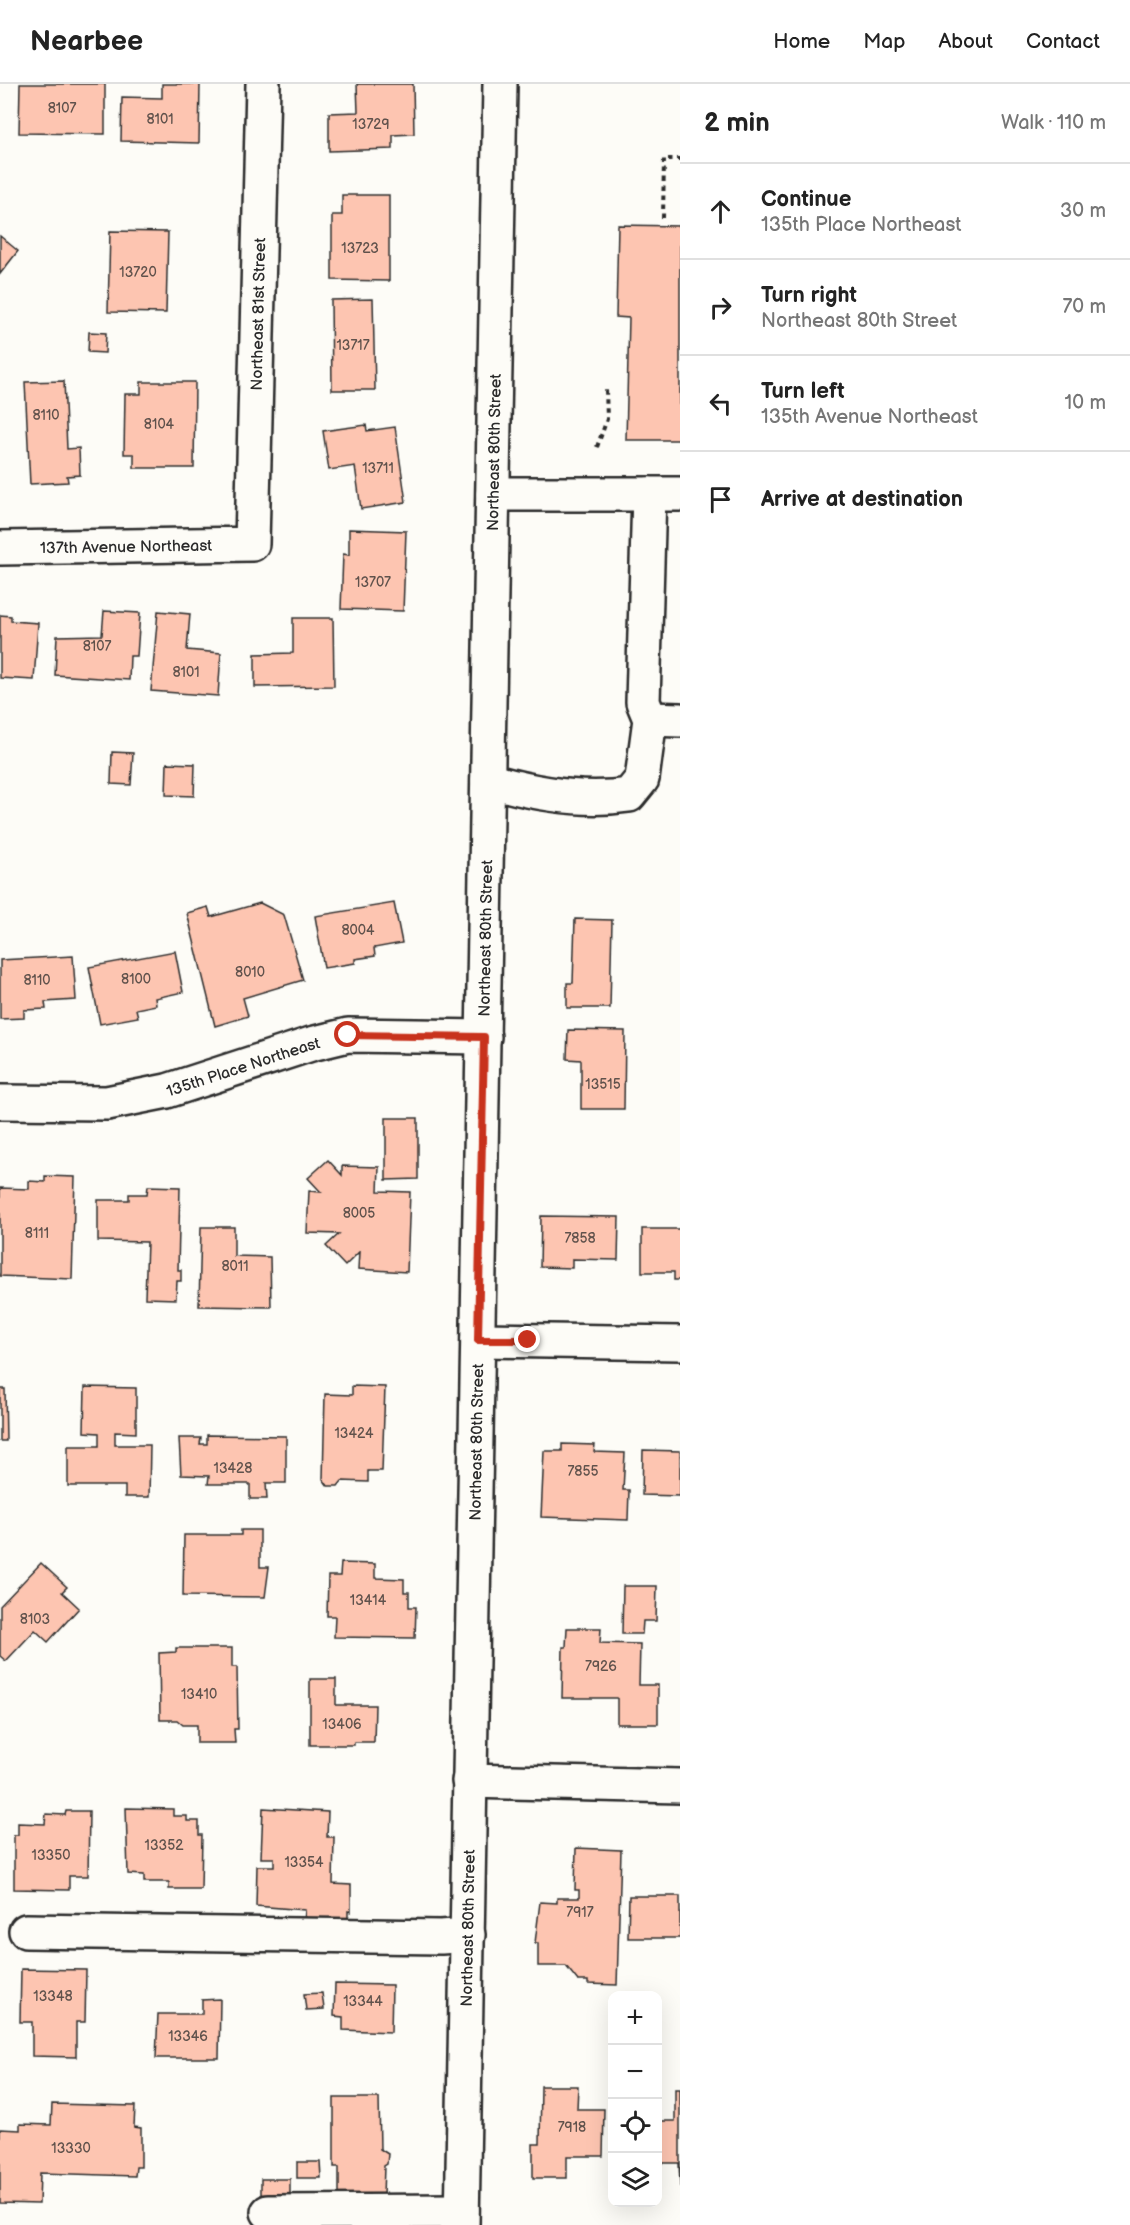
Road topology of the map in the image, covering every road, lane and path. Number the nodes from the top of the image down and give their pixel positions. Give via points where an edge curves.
1 (263, 84) edge
2 (500, 84) edge
3 (680, 159) edge
4 (663, 218) dead end
5 (606, 390) dead end
6 (597, 447) dead end
7 (493, 494) junction
8 (664, 494) edge
9 (252, 544) joint
10 (0, 548) edge
11 (665, 720) edge
12 (488, 780) junction
13 (484, 1037) junction
14 (0, 1102) edge
15 (478, 1340) junction
16 (680, 1343) edge
17 (469, 1781) junction
18 (680, 1786) edge
19 (26, 1931) dead end
20 (468, 1935) junction
21 (268, 2212) dead end
22 (462, 2218) edge

1 - 9 street, Northeast 81st Street
2 - 7 street, Northeast 80th Street
3 - 4 path via 664,159
5 - 6 path via 607,419
7 - 8 street
7 - 12 street, Northeast 80th Street
8 - 11 street via 643,702
9 - 10 street, 137th Avenue Northeast
11 - 12 street via 642,779 629,795 610,798 525,791
12 - 13 street, Northeast 80th Street
13 - 14 street, 135th Place Northeast via 348,1035 167,1091 106,1103
13 - 15 street, Northeast 80th Street
15 - 16 street
15 - 17 street, Northeast 80th Street
17 - 18 street
17 - 20 street, Northeast 80th Street
19 - 20 street
20 - 22 street, Northeast 80th Street
21 - 22 street

